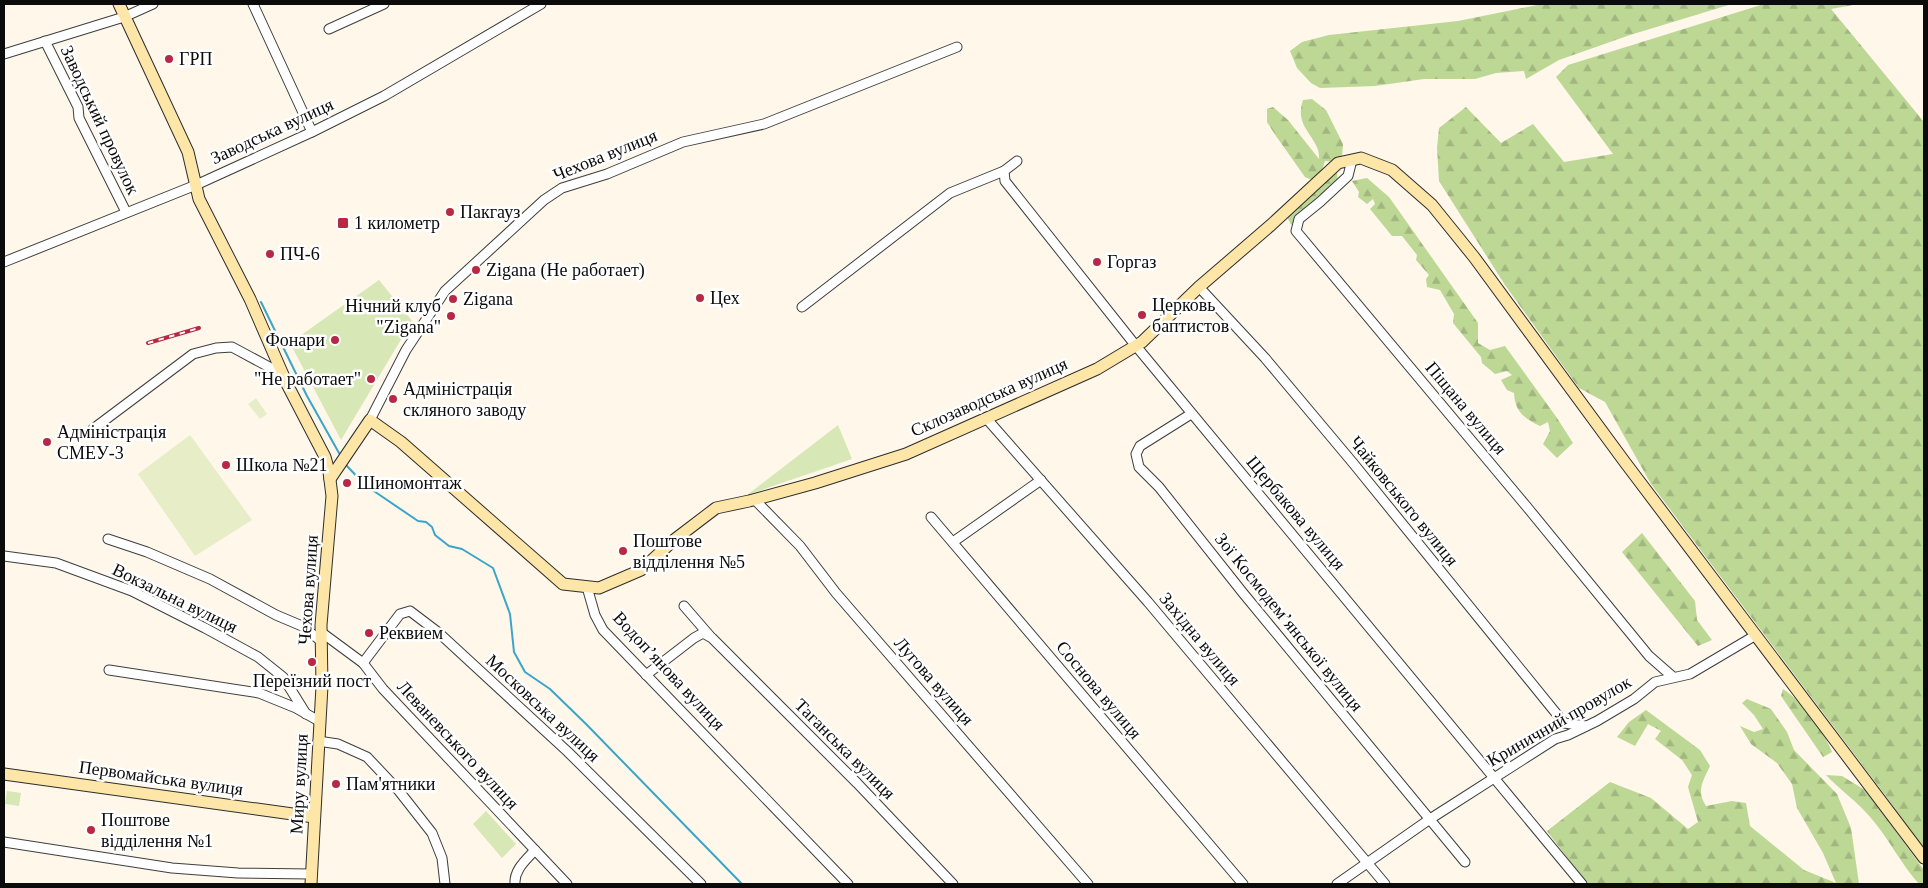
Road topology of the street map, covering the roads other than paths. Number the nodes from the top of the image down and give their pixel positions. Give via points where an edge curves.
1 (119, 4) edge
2 (153, 4) edge
3 (253, 4) edge
4 (384, 4) edge
5 (541, 4) edge
6 (124, 17) junction
7 (329, 30) dead end
8 (45, 41) junction
9 (958, 47) dead end
10 (4, 54) edge
11 (312, 132) junction
12 (1357, 159) junction
13 (1017, 161) dead end
14 (1004, 171) junction
15 (196, 185) junction
16 (126, 212) junction
17 (4, 262) edge
18 (1199, 287) junction
19 (802, 307) dead end
20 (1136, 346) junction
21 (284, 376) junction
22 (1192, 414) junction
23 (986, 418) junction
24 (370, 420) junction
25 (93, 429) dead end
26 (330, 479) junction
27 (1041, 480) junction
28 (755, 500) junction
29 (931, 517) dead end
30 (108, 539) dead end
31 (953, 542) junction
32 (4, 556) edge
33 (587, 587) junction
34 (684, 606) dead end
35 (1756, 635) junction
36 (321, 636) junction
37 (712, 638) junction
38 (363, 663) junction
39 (1659, 664) junction
40 (109, 670) dead end
41 (646, 676) junction
42 (1673, 677) junction
43 (1655, 682) junction
44 (322, 686) joint
45 (306, 714) junction
46 (319, 721) junction
47 (1564, 723) junction
48 (1586, 726) junction
49 (1555, 739) junction
50 (318, 741) junction
51 (4, 774) edge
52 (1494, 778) junction
53 (314, 817) junction
54 (1430, 819) junction
55 (4, 842) edge
56 (535, 850) junction
57 (1924, 858) edge
58 (1366, 862) junction
59 (1465, 862) dead end
60 (311, 879) edge
61 (446, 884) edge
62 (515, 884) edge
63 (566, 884) edge
64 (701, 884) edge
65 (848, 884) edge
66 (953, 884) edge
67 (1088, 884) edge
68 (1243, 884) edge
69 (1337, 884) edge
70 (1386, 884) edge
71 (1582, 884) edge

1 - 6 street, Чехова вулиця
2 - 6 street
3 - 11 street
4 - 7 street
5 - 11 street, Заводська вулиця via 384,96
6 - 8 street
6 - 15 street, Чехова вулиця via 188,152
8 - 10 street
8 - 16 street, Заводський провулок
9 - 24 street, Чехова вулиця via 764,124 683,142 607,174 562,188 544,200 445,291 406,350
11 - 15 street, Заводська вулиця
12 - 18 street, Склозаводська вулиця via 1338,163
12 - 35 street via 1392,170 1432,205
12 - 39 street, Піщана вулиця via 1348,176 1299,218 1296,231 1649,656
13 - 14 street
14 - 19 street via 950,193
14 - 20 street, Щербакова вулиця via 1005,181
15 - 16 street, Заводська вулиця
15 - 21 street, Чехова вулиця via 199,199 250,299
16 - 17 street, Заводська вулиця
18 - 20 street, Склозаводська вулиця
18 - 47 street, Чайковського вулиця via 1265,358 1353,462
20 - 22 street, Щербакова вулиця
20 - 23 street, Склозаводська вулиця via 1097,369
21 - 25 street via 232,347 193,354
21 - 26 street, Чехова вулиця via 325,458
22 - 52 street, Щербакова вулиця
22 - 54 street, Зої Космодем’янської вулиця via 1140,446 1136,454 1139,467 1159,487
23 - 27 street, Західна вулиця
23 - 28 street, Склозаводська вулиця via 906,454
24 - 26 street, Чехова вулиця
24 - 33 street via 415,453 563,584
26 - 36 street, Чехова вулиця via 332,496
27 - 31 street
27 - 58 street, Західна вулиця
28 - 33 street, Склозаводська вулиця via 716,508 641,570 599,588
28 - 67 street, Лугова вулиця via 800,546 836,593
29 - 31 street, Соснова вулиця
30 - 36 street, Леваневського вулиця via 210,579
31 - 68 street, Соснова вулиця
32 - 45 street, Вокзальна вулиця via 56,563 132,591 205,628 258,657 283,677
33 - 41 street, Водоп’янова вулиця via 603,630
34 - 37 street, Таганська вулиця
35 - 42 street, Криничний провулок via 1690,674
35 - 57 street
36 - 38 street, Леваневського вулиця
36 - 44 street, Чехова вулиця
37 - 41 street via 703,634 694,638
37 - 66 street, Таганська вулиця
38 - 56 street, Леваневського вулиця via 383,689
38 - 64 street, Московська вулиця via 400,614 410,611 439,633 568,752
39 - 42 street, Піщана вулиця
39 - 43 street
40 - 45 street via 259,693
41 - 65 street, Водоп’янова вулиця
42 - 43 street, Криничний провулок
43 - 48 street, Криничний провулок via 1634,699
44 - 46 street, Миру вулиця
45 - 46 street
46 - 50 street, Миру вулиця
47 - 48 street
47 - 49 street via 1563,732
48 - 49 street, Криничний провулок
49 - 52 street, Криничний провулок
50 - 53 street, Миру вулиця
50 - 61 street via 338,744 367,757 399,791 432,833 442,858
51 - 53 street, Первомайська вулиця
52 - 54 street, Криничний провулок
52 - 71 street, Щербакова вулиця
53 - 60 street, Миру вулиця
54 - 58 street, Криничний провулок
54 - 59 street, Зої Космодем’янської вулиця
55 - 60 street via 172,868
56 - 62 street via 519,868 514,877
56 - 63 street, Леваневського вулиця
58 - 69 street, Криничний провулок
58 - 70 street, Західна вулиця

